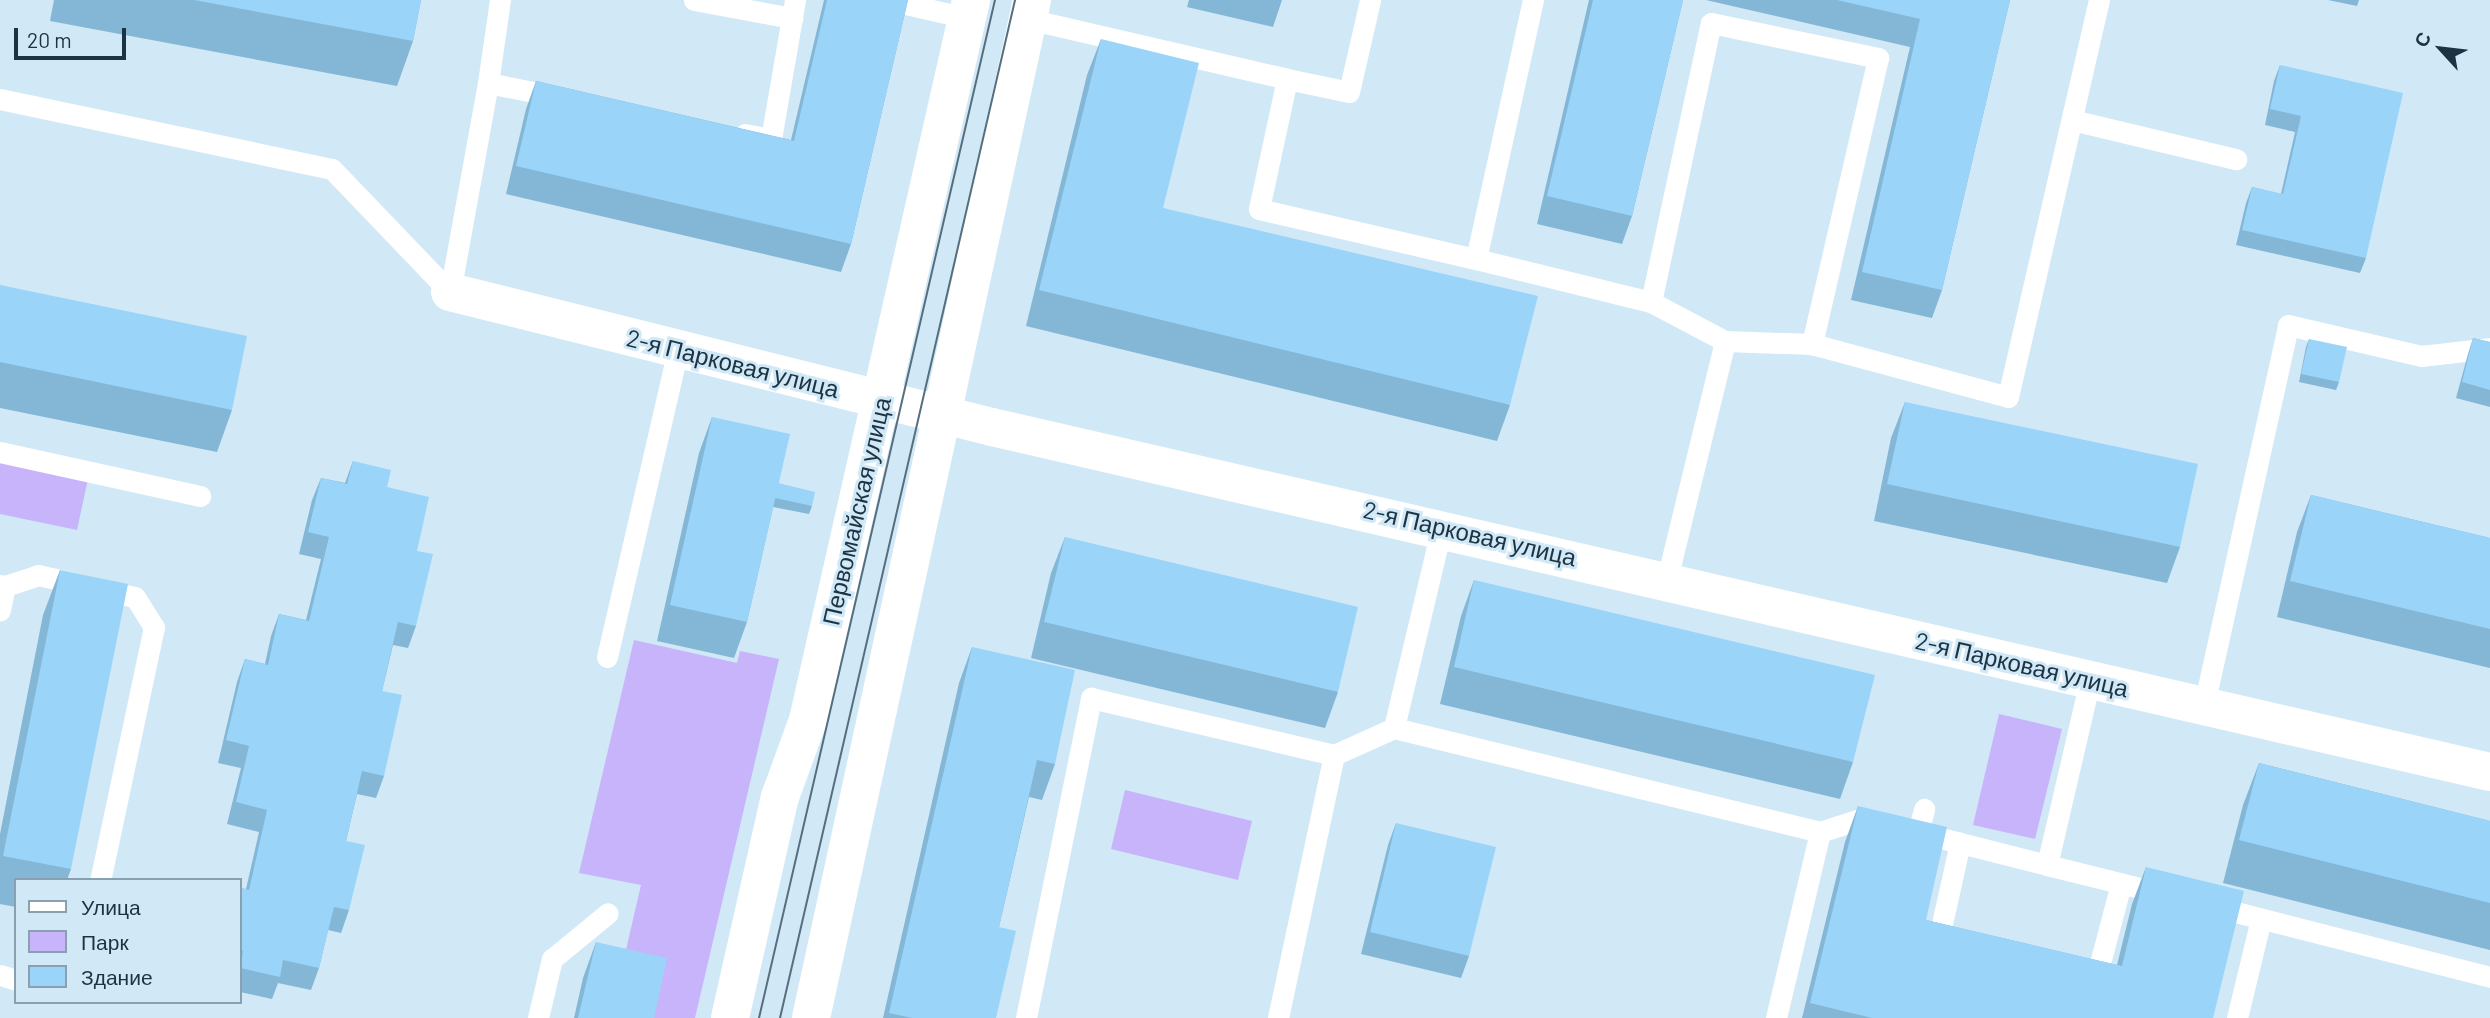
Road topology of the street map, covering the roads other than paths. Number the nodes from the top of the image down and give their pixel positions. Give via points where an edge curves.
1 (500, 0) edge
2 (694, 0) edge
3 (888, 0) edge
4 (1370, 0) edge
5 (1533, 0) edge
6 (2099, 0) edge
7 (793, 9) edge
8 (969, 9) edge
9 (1030, 10) edge
10 (1287, 79) junction
11 (488, 83) junction
12 (0, 99) edge
13 (582, 102) edge
14 (2072, 120) junction
15 (717, 128) edge
16 (2236, 159) dead end
17 (1476, 259) junction
18 (450, 292) junction
19 (1651, 302) junction
20 (1725, 341) junction
21 (1812, 344) junction
22 (2490, 348) edge
23 (678, 349) junction
24 (881, 400) junction
25 (939, 414) junction
26 (0, 452) edge
27 (200, 496) dead end
28 (1442, 526) junction
29 (1667, 579) junction
30 (3, 586) edge
31 (0, 611) edge
32 (607, 657) dead end
33 (2090, 680) junction
34 (2204, 705) junction
35 (1394, 728) junction
36 (1334, 755) junction
37 (2490, 772) edge
38 (1924, 809) dead end
39 (1821, 832) junction
40 (1917, 832) junction
41 (1959, 843) junction
42 (2047, 865) junction
43 (2152, 867) edge
44 (100, 878) edge
45 (2121, 884) junction
46 (2145, 890) junction
47 (608, 913) dead end
48 (2261, 919) junction
49 (1960, 952) edge
50 (2490, 977) edge
51 (2068, 979) edge
52 (538, 1018) edge
53 (730, 1018) edge
54 (811, 1018) edge
55 (1026, 1018) edge
56 (1278, 1018) edge
57 (1776, 1018) edge
58 (2237, 1018) edge

1 - 11 lane
2 - 7 lane
3 - 8 lane
4 - 10 lane via 1349,92
5 - 17 lane
6 - 14 lane
7 - 15 lane via 771,139
8 - 24 street, Первомайская улица
9 - 10 lane
9 - 25 street
10 - 17 lane via 1259,209
11 - 13 lane
11 - 18 lane
12 - 18 lane via 331,169
14 - 16 lane
14 - 21 lane via 2008,397
17 - 19 lane
18 - 23 street, 2-я Парковая улица
19 - 20 lane
19 - 21 lane via 1711,23 1878,58
20 - 21 lane
20 - 29 lane
22 - 34 lane via 2421,356 2288,325
23 - 24 street, 2-я Парковая улица
23 - 32 lane
24 - 25 street, 2-я Парковая улица
24 - 53 street, Первомайская улица
25 - 28 street, 2-я Парковая улица
25 - 54 street
26 - 27 lane
28 - 29 street, 2-я Парковая улица
28 - 35 lane
29 - 33 street, 2-я Парковая улица
30 - 31 lane
30 - 44 lane via 38,575 135,597 154,627
33 - 34 street, 2-я Парковая улица
33 - 42 lane
34 - 37 street, 2-я Парковая улица
35 - 36 lane
35 - 39 lane
36 - 55 lane via 1091,698
36 - 56 lane
38 - 40 lane
39 - 40 lane via 1863,818
39 - 57 lane
40 - 41 lane
41 - 42 lane
41 - 49 lane via 1933,945
42 - 45 lane
43 - 46 lane
45 - 46 lane
45 - 51 lane via 2095,986
46 - 48 lane
47 - 52 lane via 552,959
48 - 50 lane
48 - 58 lane

